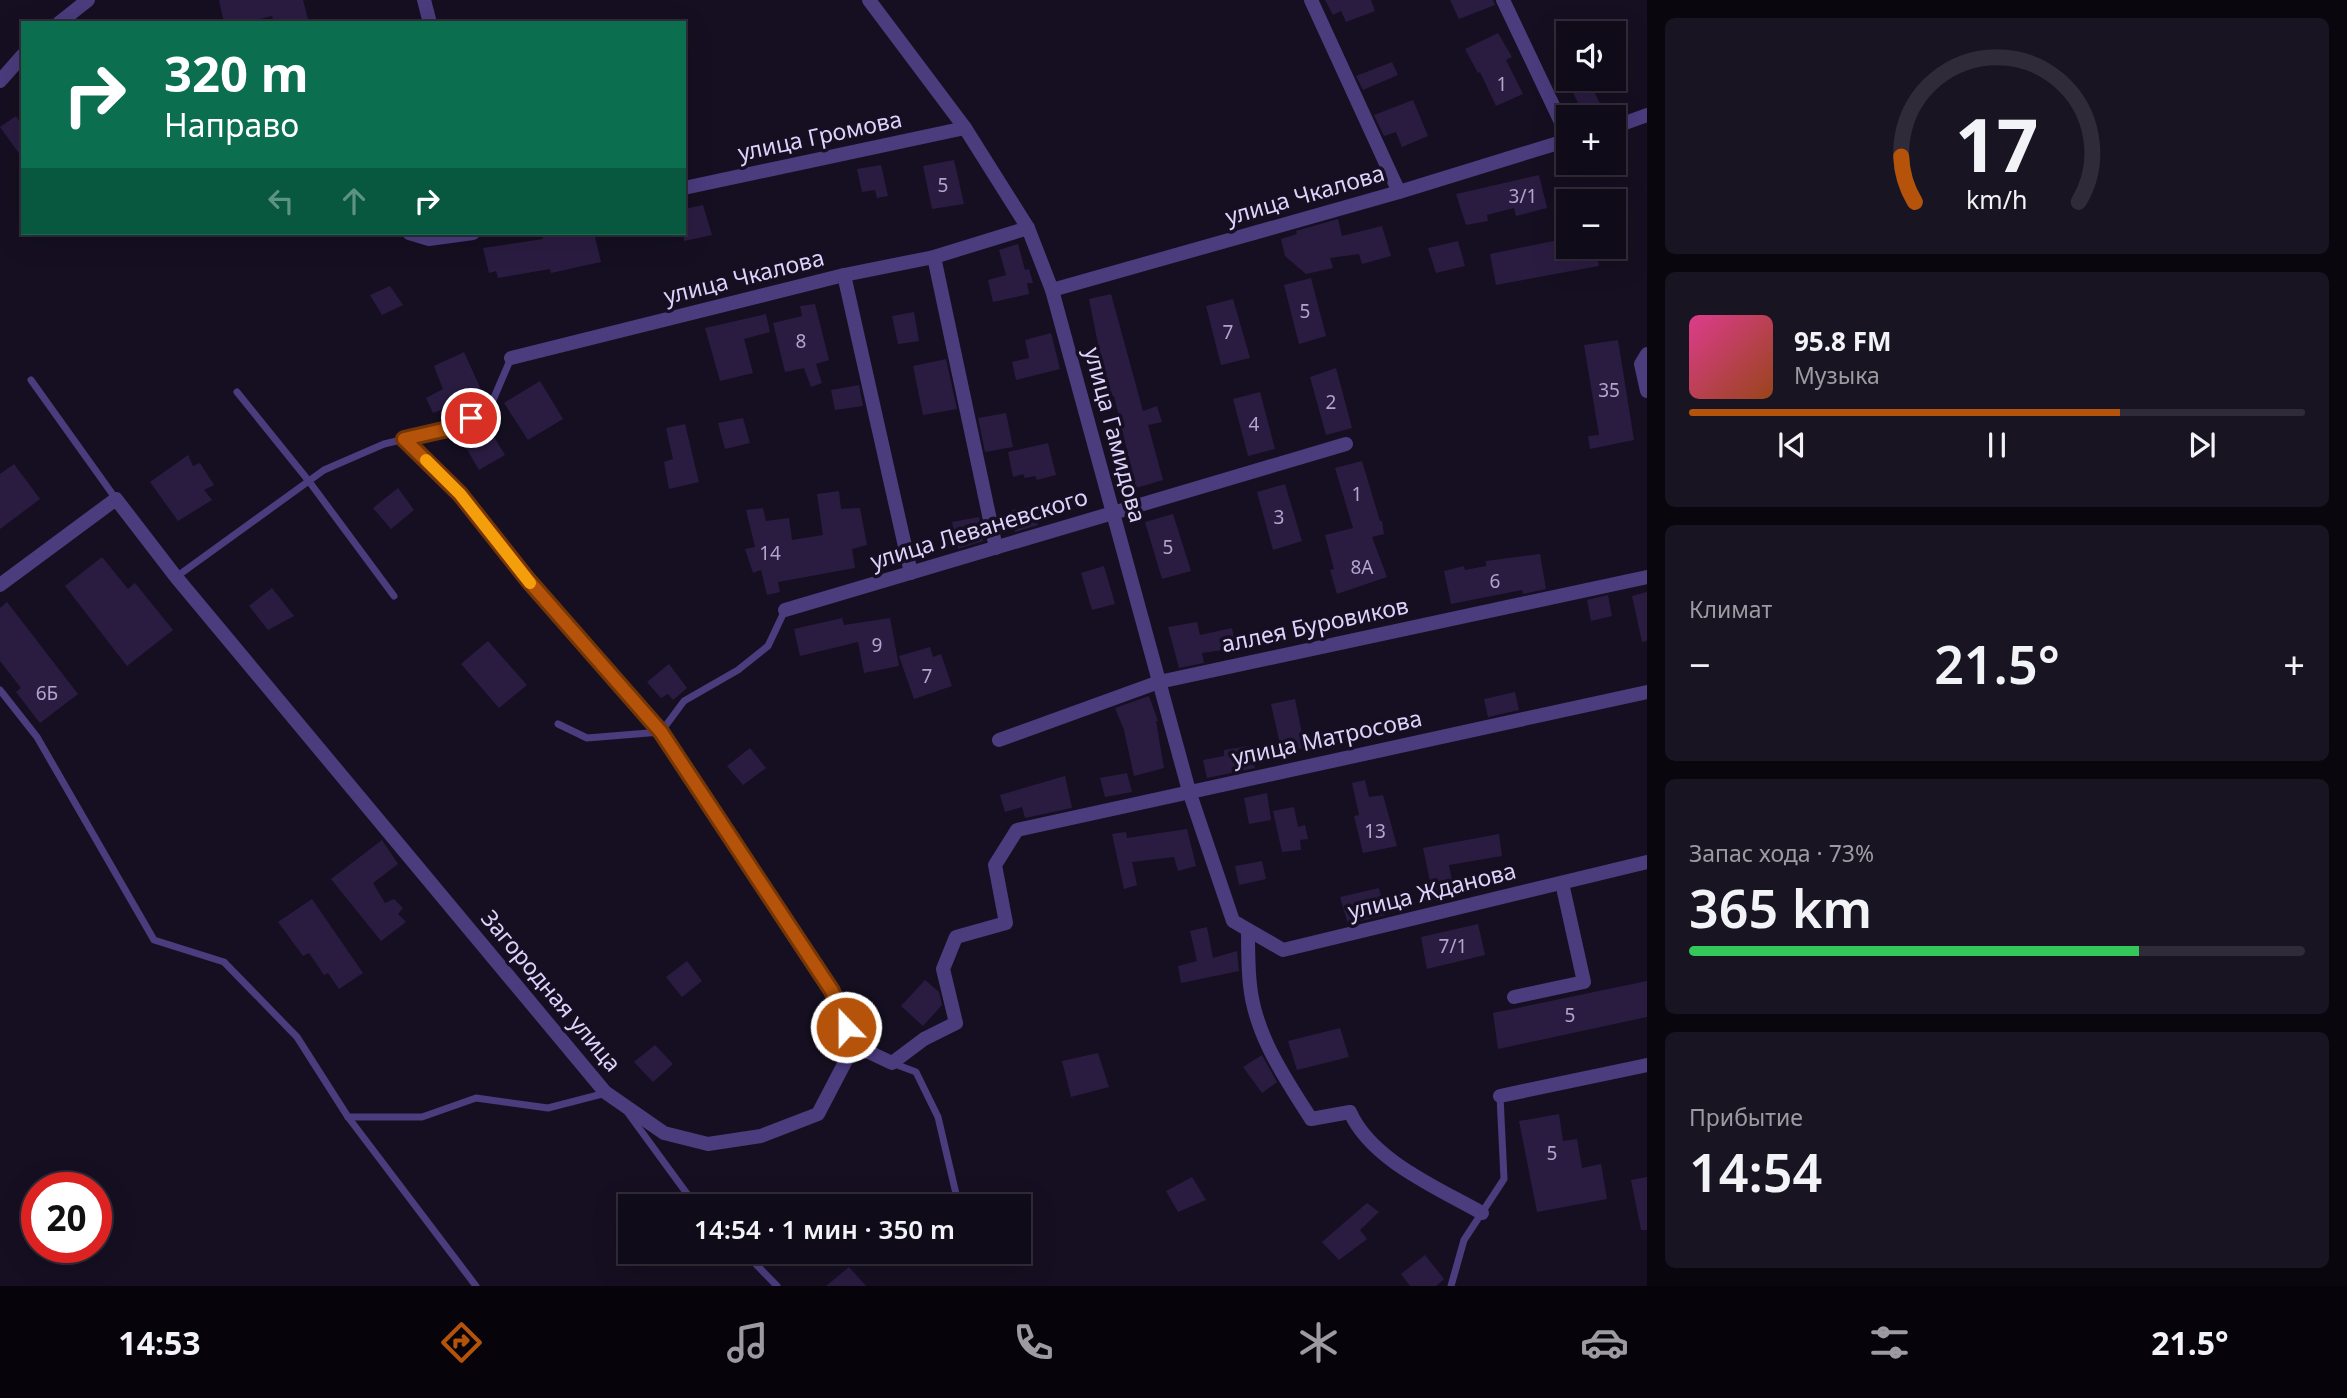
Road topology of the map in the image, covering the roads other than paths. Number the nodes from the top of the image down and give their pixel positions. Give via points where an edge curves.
1 (88, 0) edge
2 (424, 0) edge
3 (869, 0) edge
4 (1311, 0) edge
5 (1503, 0) edge
6 (62, 21) edge
7 (429, 21) edge
8 (21, 57) edge
9 (0, 80) edge
10 (1556, 113) edge
11 (1647, 115) edge
12 (1626, 123) edge
13 (965, 128) junction
14 (1556, 143) edge
15 (686, 188) edge
16 (1399, 192) junction
17 (1028, 228) junction
18 (416, 235) edge
19 (458, 235) edge
20 (934, 257) junction
21 (844, 275) junction
22 (1052, 290) junction
23 (1647, 354) edge
24 (511, 358) joint
25 (31, 380) dead end
26 (1647, 391) edge
27 (237, 392) dead end
28 (404, 439) junction
29 (1346, 444) dead end
30 (308, 480) junction
31 (116, 499) junction
32 (1112, 513) junction
33 (996, 548) junction
34 (912, 573) junction
35 (176, 577) junction
36 (1647, 577) edge
37 (0, 585) edge
38 (394, 596) dead end
39 (785, 610) joint
40 (1159, 682) junction
41 (0, 690) edge
42 (1647, 692) edge
43 (558, 724) dead end
44 (661, 732) junction
45 (999, 740) dead end
46 (1189, 791) junction
47 (1647, 862) edge
48 (1562, 883) junction
49 (1233, 921) joint
50 (1248, 930) junction
51 (1514, 997) dead end
52 (853, 1045) junction
53 (892, 1063) junction
54 (1647, 1065) edge
55 (605, 1092) junction
56 (1500, 1096) joint
57 (348, 1118) junction
58 (687, 1194) edge
59 (956, 1194) edge
60 (1482, 1213) junction
61 (756, 1264) edge
62 (476, 1286) edge
63 (777, 1286) edge
64 (1451, 1286) edge

1 - 6 street
2 - 7 street
3 - 13 street, улица Гамидова
4 - 16 street
5 - 10 street
8 - 9 street
11 - 12 street
13 - 15 street, улица Громова
13 - 17 street, улица Гамидова
14 - 16 street, улица Чкалова
16 - 22 street, улица Чкалова
17 - 20 street, улица Чкалова
17 - 22 street, улица Гамидова
18 - 19 street via 429,239
20 - 21 street, улица Чкалова
20 - 33 street
21 - 24 street, улица Чкалова
21 - 34 street
22 - 32 street, улица Гамидова
23 - 26 street via 1641,364
24 - 28 lane via 489,407 452,428
25 - 31 lane
27 - 30 lane
28 - 30 lane
28 - 44 lane via 460,494 528,580
29 - 32 street, улица Леваневского
30 - 35 lane
30 - 38 lane
31 - 35 street, Загородная улица
31 - 37 street
32 - 33 street, улица Леваневского
32 - 40 street, улица Гамидова
33 - 34 street, улица Леваневского
34 - 39 street, улица Леваневского
35 - 55 street, Загородная улица
36 - 40 street, аллея Буровиков
39 - 44 lane via 768,646 738,670 684,701
40 - 45 street, аллея Буровиков
40 - 46 street, улица Гамидова
41 - 57 lane via 37,737 154,940 224,962 297,1037
42 - 46 street, улица Матросова
43 - 44 lane via 587,738
44 - 52 lane via 832,991
46 - 49 street, улица Гамидова
46 - 53 street, улица Матросова via 1017,830 995,865 1006,923 956,937 943,969 956,1023
47 - 48 street, улица Жданова
48 - 50 street, улица Жданова via 1283,950
48 - 51 street via 1584,982
49 - 50 street, улица Жданова
50 - 60 street via 1250,986 1260,1022 1271,1055 1311,1119 1350,1112 1356,1127 1414,1177
52 - 53 street
52 - 55 street, Загородная улица via 818,1114 761,1136 708,1144 664,1133
53 - 59 lane via 916,1072 938,1117
54 - 56 street
55 - 57 lane via 548,1108 476,1098 422,1117
55 - 58 lane via 628,1114
56 - 60 lane via 1504,1179
57 - 62 lane
60 - 64 lane via 1464,1240
61 - 63 lane

